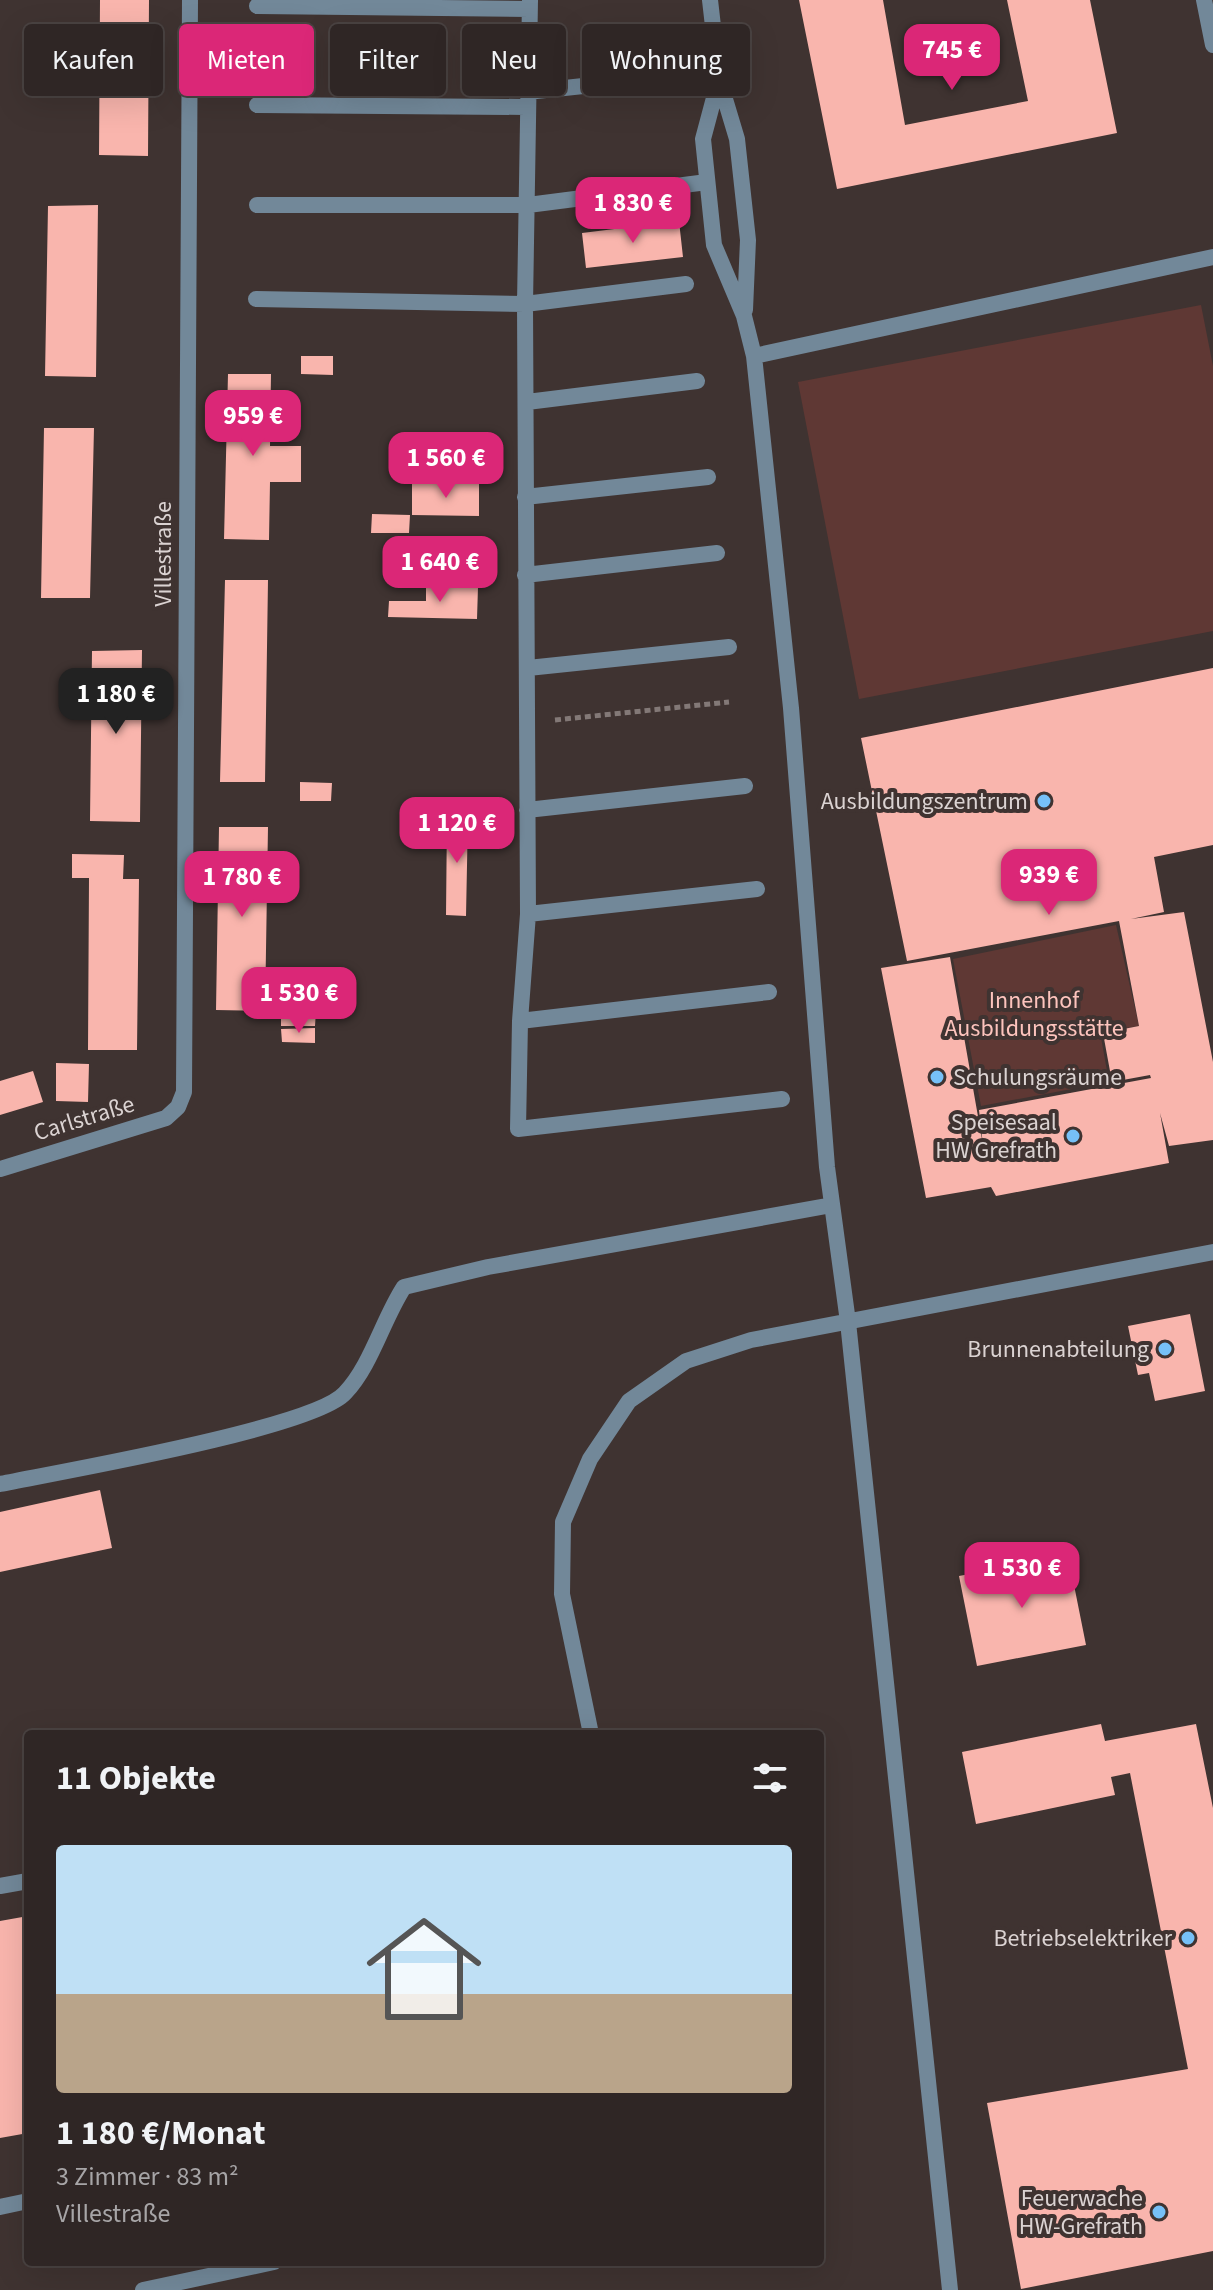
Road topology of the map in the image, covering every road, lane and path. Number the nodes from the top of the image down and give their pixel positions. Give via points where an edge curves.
1 (190, 0) edge
2 (710, 0) edge
3 (1204, 0) edge
4 (529, 4) edge
5 (257, 6) dead end
6 (713, 24) edge
7 (1213, 45) edge
8 (582, 90) edge
9 (714, 96) edge
10 (724, 96) edge
11 (527, 99) junction
12 (257, 105) dead end
13 (707, 182) junction
14 (257, 205) dead end
15 (528, 205) junction
16 (1213, 257) edge
17 (686, 284) dead end
18 (256, 299) dead end
19 (525, 304) junction
20 (744, 316) junction
21 (754, 356) junction
22 (697, 381) dead end
23 (527, 402) junction
24 (708, 477) dead end
25 (525, 497) junction
26 (717, 553) dead end
27 (525, 575) junction
28 (729, 647) dead end
29 (528, 668) junction
30 (729, 702) dead end
31 (526, 723) junction
32 (745, 786) dead end
33 (527, 810) junction
34 (757, 889) dead end
35 (528, 914) junction
36 (769, 992) dead end
37 (520, 1021) junction
38 (782, 1099) dead end
39 (178, 1107) joint
40 (0, 1169) edge
41 (832, 1205) junction
42 (1213, 1252) edge
43 (848, 1322) junction
44 (0, 1484) edge
45 (590, 1730) edge
46 (24, 1882) edge
47 (0, 1886) edge
48 (24, 2202) edge
49 (0, 2207) edge
50 (255, 2266) edge
51 (143, 2290) edge
52 (950, 2290) edge

1 - 39 street, Villestraße via 184,1092
2 - 6 street
3 - 7 street
4 - 5 street
4 - 11 street
8 - 11 street
9 - 13 street via 703,139
10 - 20 street via 737,139 748,240
11 - 12 street
11 - 15 street
13 - 15 street
13 - 20 street via 714,245
14 - 15 street
15 - 19 street
16 - 21 street
17 - 19 street
18 - 19 street
19 - 23 street
20 - 21 street
21 - 41 street via 791,708
22 - 23 street
23 - 25 street
24 - 25 street
25 - 27 street
26 - 27 street
27 - 29 street
28 - 29 street
29 - 31 street
30 - 31 path
31 - 33 street
32 - 33 street
33 - 35 street
34 - 35 street
35 - 37 street
36 - 37 street
37 - 38 street via 518,1129
39 - 40 street, Carlstraße via 166,1118
41 - 43 street
41 - 44 street via 404,1287 344,1395 312,1413
42 - 43 street
43 - 45 street via 751,1340 686,1361 629,1401 590,1459 563,1522 562,1594
43 - 52 street
46 - 47 street
48 - 49 street
50 - 51 street

